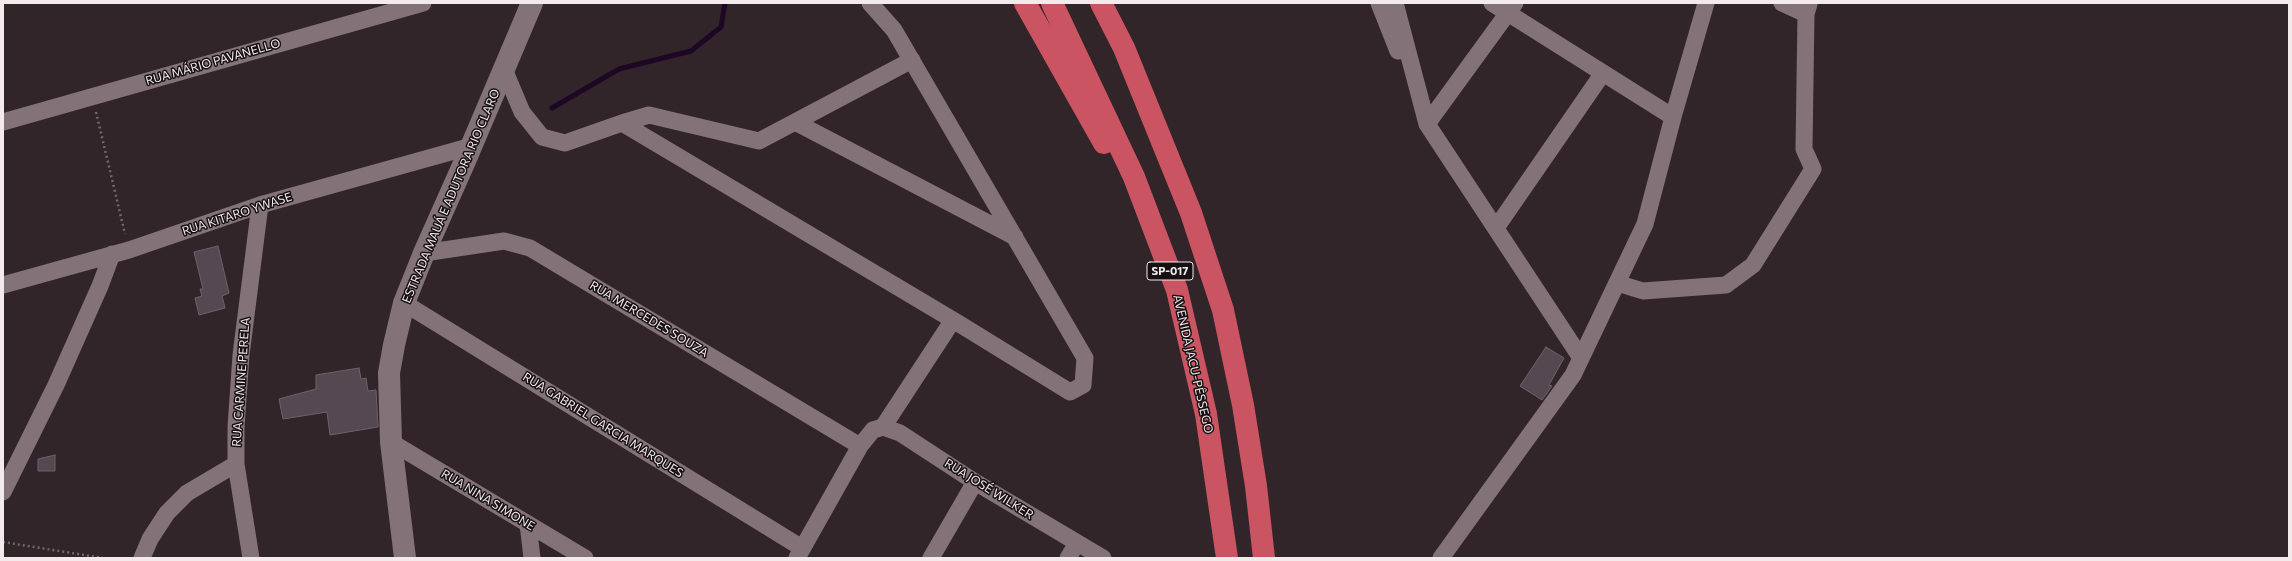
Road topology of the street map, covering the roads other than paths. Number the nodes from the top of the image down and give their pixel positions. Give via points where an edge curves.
1 (423, 3) edge
2 (532, 3) edge
3 (870, 3) edge
4 (1025, 3) edge
5 (1052, 3) edge
6 (1101, 3) edge
7 (1113, 3) edge
8 (1379, 3) edge
9 (1395, 3) edge
10 (1492, 3) edge
11 (1706, 3) edge
12 (1782, 3) edge
13 (1512, 8) edge
14 (1808, 9) edge
15 (1124, 48) junction
16 (912, 60) junction
17 (504, 69) junction
18 (1604, 73) junction
19 (1672, 117) junction
20 (3, 122) edge
21 (795, 122) junction
22 (622, 123) junction
23 (1427, 124) junction
24 (472, 146) junction
25 (1134, 176) junction
26 (260, 205) junction
27 (1496, 228) junction
28 (1015, 237) junction
29 (424, 253) junction
30 (112, 254) junction
31 (1617, 283) junction
32 (3, 285) edge
33 (404, 303) junction
34 (953, 320) junction
35 (1581, 358) junction
36 (878, 429) junction
37 (391, 442) junction
38 (860, 446) junction
39 (236, 464) junction
40 (975, 482) junction
41 (3, 492) edge
42 (528, 524) junction
43 (1077, 543) junction
44 (800, 553) edge
45 (142, 558) edge
46 (251, 558) edge
47 (405, 558) edge
48 (532, 558) edge
49 (585, 558) edge
50 (931, 558) edge
51 (1068, 558) edge
52 (1103, 558) edge
53 (1227, 558) edge
54 (1264, 558) edge
55 (1441, 558) edge

1 - 20 street, RUA MÁRIO PAVANELLO
2 - 17 main road, ESTRADA MAUÁ E ADUTORA RIO CLARO
3 - 16 street via 894,30
4 - 25 highway via 1105,144
5 - 25 highway, AVENIDA JACU-PÊSSEGO / SP-017
6 - 15 highway, SP-017
7 - 15 highway
8 - 23 street
9 - 23 street
10 - 13 street
11 - 19 street
12 - 14 street
13 - 18 street
13 - 23 street
14 - 31 street via 1804,149 1813,169 1753,265 1726,285 1643,291
15 - 54 highway, SP-017 via 1191,213 1223,310 1244,405
16 - 21 street
16 - 28 street
17 - 22 street via 522,112 542,137 565,143
17 - 24 main road, ESTRADA MAUÁ E ADUTORA RIO CLARO
18 - 19 street
18 - 27 street
19 - 31 street via 1646,224
21 - 22 street via 759,141 650,115
21 - 28 street
22 - 34 street
23 - 27 street
24 - 26 street, RUA KITARO YWASE
24 - 29 main road, ESTRADA MAUÁ E ADUTORA RIO CLARO
25 - 53 highway, AVENIDA JACU-PÊSSEGO / SP-017 via 1177,290 1206,414
26 - 30 street, RUA KITARO YWASE
26 - 39 street, RUA CARMINE PERELA via 241,355
27 - 35 street
28 - 34 street via 1085,358 1083,385 1070,392
29 - 33 main road, ESTRADA MAUÁ E ADUTORA RIO CLARO
29 - 38 street, RUA MERCEDES SOUZA via 504,241 530,248
30 - 32 street, RUA KITARO YWASE
30 - 41 street via 59,378
31 - 35 street
33 - 37 main road, ESTRADA MAUÁ E ADUTORA RIO CLARO via 389,373
33 - 44 street, RUA GABRIEL GARCIA MARQUES
34 - 36 street
35 - 55 street via 1573,375
36 - 38 street
36 - 40 street, RUA JOSÉ WILKER via 900,433
37 - 42 street, RUA NINA SIMONE
37 - 47 main road, ESTRADA MAUÁ E ADUTORA RIO CLARO
38 - 44 street
39 - 45 street via 187,493 167,513 150,539
39 - 46 street, RUA CARMINE PERELA
40 - 43 street, RUA JOSÉ WILKER
40 - 50 street
42 - 48 street
42 - 49 street, RUA NINA SIMONE
43 - 51 street
43 - 52 street, RUA JOSÉ WILKER

